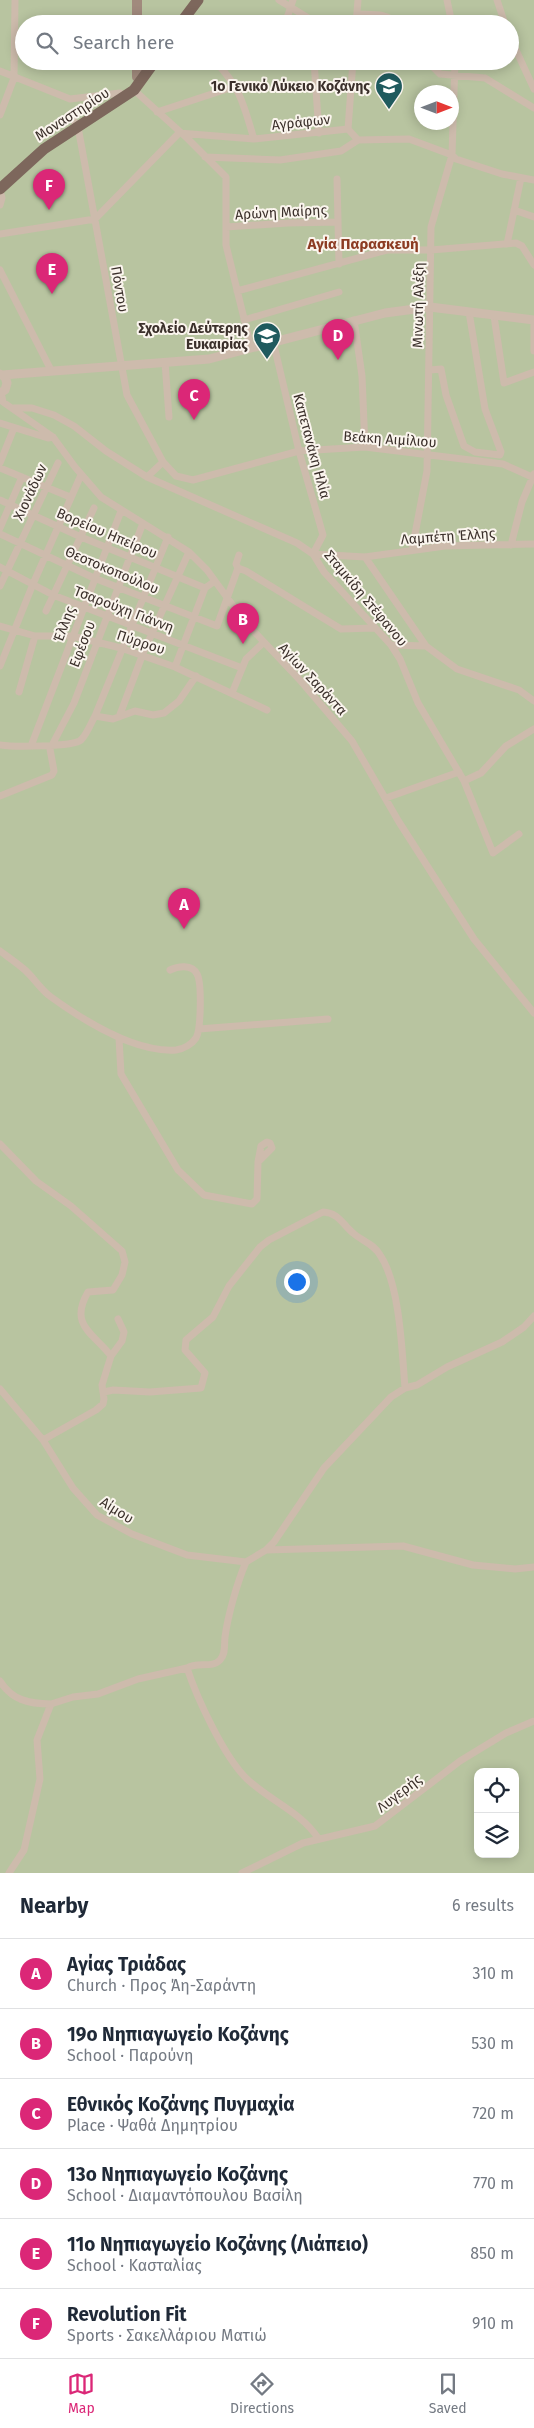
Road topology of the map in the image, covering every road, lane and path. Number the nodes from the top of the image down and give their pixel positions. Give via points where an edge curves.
1 (15, 0) edge
2 (138, 0) edge
3 (190, 0) edge
4 (198, 0) edge
5 (279, 0) edge
6 (358, 0) edge
7 (447, 0) edge
8 (497, 0) edge
9 (291, 3) edge
10 (357, 14) joint
11 (137, 15) edge
12 (180, 15) edge
13 (187, 15) edge
14 (306, 15) edge
15 (368, 15) edge
16 (450, 15) edge
17 (502, 15) edge
18 (519, 56) edge
19 (137, 70) edge
20 (142, 70) edge
21 (148, 70) edge
22 (223, 70) edge
23 (315, 70) edge
24 (352, 70) edge
25 (436, 70) edge
26 (456, 70) edge
27 (0, 71) edge
28 (456, 74) junction
29 (137, 77) junction
30 (14, 78) junction
31 (236, 86) junction
32 (534, 88) edge
33 (134, 90) junction
34 (120, 93) junction
35 (534, 108) edge
36 (157, 112) junction
37 (0, 115) edge
38 (76, 124) junction
39 (348, 129) junction
40 (179, 133) junction
41 (319, 133) junction
42 (254, 139) junction
43 (358, 140) junction
44 (452, 155) junction
45 (205, 156) junction
46 (337, 178) dead end
47 (521, 178) junction
48 (534, 180) edge
49 (0, 181) edge
50 (0, 190) edge
51 (0, 205) edge
52 (514, 210) junction
53 (534, 217) edge
54 (95, 218) junction
55 (338, 222) junction
56 (226, 227) junction
57 (0, 234) edge
58 (507, 244) junction
59 (431, 250) junction
60 (339, 264) junction
61 (534, 264) edge
62 (0, 270) edge
63 (237, 291) junction
64 (339, 292) dead end
65 (430, 307) junction
66 (469, 312) junction
67 (494, 316) junction
68 (244, 320) junction
69 (354, 320) junction
70 (534, 320) edge
71 (534, 325) edge
72 (273, 342) junction
73 (252, 347) junction
74 (534, 351) edge
75 (165, 362) junction
76 (121, 364) junction
77 (51, 370) junction
78 (430, 370) junction
79 (534, 372) edge
80 (1, 374) edge
81 (15, 374) junction
82 (7, 383) junction
83 (1, 397) edge
84 (14, 408) junction
85 (169, 417) dead end
86 (0, 423) edge
87 (14, 428) junction
88 (53, 436) junction
89 (365, 447) junction
90 (299, 451) junction
91 (428, 454) junction
92 (163, 462) junction
93 (0, 463) edge
94 (58, 463) dead end
95 (0, 468) edge
96 (81, 475) junction
97 (533, 475) edge
98 (147, 476) junction
99 (22, 477) junction
100 (46, 487) junction
101 (70, 497) junction
102 (0, 500) edge
103 (11, 504) junction
104 (94, 508) dead end
105 (121, 511) junction
106 (34, 515) junction
107 (143, 524) junction
108 (57, 526) junction
109 (0, 528) edge
110 (0, 534) edge
111 (81, 537) junction
112 (168, 537) junction
113 (20, 543) junction
114 (534, 544) edge
115 (511, 545) junction
116 (106, 546) junction
117 (412, 550) junction
118 (189, 552) junction
119 (313, 554) junction
120 (46, 555) junction
121 (239, 555) dead end
122 (131, 556) junction
123 (365, 557) junction
124 (67, 566) junction
125 (156, 567) junction
126 (238, 568) junction
127 (4, 569) edge
128 (178, 576) junction
129 (94, 578) junction
130 (214, 581) junction
131 (33, 584) junction
132 (0, 586) edge
133 (118, 588) junction
134 (205, 588) junction
135 (53, 595) junction
136 (142, 597) junction
137 (228, 600) junction
138 (164, 606) junction
139 (84, 607) junction
140 (46, 611) dead end
141 (106, 616) junction
142 (194, 617) junction
143 (130, 625) junction
144 (0, 626) edge
145 (375, 628) junction
146 (15, 630) junction
147 (152, 634) junction
148 (35, 636) junction
149 (72, 636) junction
150 (96, 641) junction
151 (263, 643) junction
152 (392, 645) junction
153 (183, 646) junction
154 (426, 646) junction
155 (121, 648) junction
156 (142, 655) junction
157 (0, 666) edge
158 (175, 667) junction
159 (242, 668) junction
160 (196, 676) junction
161 (19, 692) dead end
162 (232, 693) junction
163 (534, 701) edge
164 (267, 710) dead end
165 (95, 716) junction
166 (119, 717) junction
167 (534, 729) edge
168 (52, 744) junction
169 (0, 745) edge
170 (31, 746) junction
171 (459, 772) junction
172 (464, 781) junction
173 (0, 796) edge
174 (386, 798) junction
175 (519, 834) dead end
176 (0, 951) edge
177 (170, 970) dead end
178 (534, 1013) edge
179 (328, 1018) dead end
180 (199, 1030) junction
181 (119, 1038) junction
182 (0, 1144) edge
183 (258, 1162) dead end
184 (534, 1316) edge
185 (118, 1319) dead end
186 (111, 1356) junction
187 (405, 1388) junction
188 (0, 1389) edge
189 (104, 1392) junction
190 (43, 1440) junction
191 (266, 1550) junction
192 (246, 1562) junction
193 (534, 1567) edge
194 (187, 1668) junction
195 (0, 1681) edge
196 (51, 1704) junction
197 (534, 1721) edge
198 (318, 1838) junction
199 (9, 1873) edge
200 (242, 1873) edge

1 - 30 street
2 - 11 main road
3 - 12 main road
4 - 13 main road
5 - 9 street
6 - 10 street
7 - 16 street
8 - 17 street
9 - 14 street
10 - 15 street
18 - 32 street
19 - 29 main road
20 - 29 main road, Μοναστηρίου
21 - 33 main road, Μοναστηρίου
22 - 31 street
23 - 41 street
24 - 39 street
25 - 28 street via 440,74
26 - 28 street, Μινωτή Αλέξη
27 - 30 street
28 - 35 street via 485,78
28 - 44 street, Μινωτή Αλέξη
29 - 34 main road, Μοναστηρίου
30 - 34 street via 70,99
30 - 37 street
31 - 36 street
31 - 42 street
33 - 36 street
33 - 38 main road, Μοναστηρίου
34 - 38 main road, Μοναστηρίου
36 - 40 street
38 - 49 main road, Μοναστηρίου via 34,149
38 - 50 main road, Μοναστηρίου
38 - 54 street, Πόντου
39 - 41 street, Αγράφων
39 - 43 street, Αγράφων
40 - 42 street, Αγράφων
40 - 45 street
40 - 54 street
41 - 42 street, Αγράφων
43 - 44 street via 409,139
43 - 45 street via 341,151 280,160
44 - 47 street via 456,159
44 - 59 street, Μινωτή Αλέξη via 432,219
45 - 56 street via 226,178
46 - 55 street
47 - 48 street
47 - 52 street
50 - 51 street
52 - 53 street
52 - 58 street
54 - 57 street
54 - 76 street, Πόντου
55 - 56 street, Αρώνη Μαίρης
55 - 60 street
56 - 63 street via 226,245
58 - 59 street
58 - 61 street via 522,246
59 - 60 street via 387,250
59 - 65 street, Μινωτή Αλέξη
60 - 63 street
62 - 77 street
63 - 68 street
64 - 68 street
65 - 66 street
65 - 69 street
65 - 78 street, Μινωτή Αλέξη
66 - 67 street
66 - 78 street via 485,409 500,455 475,452 464,446 446,395 441,369
67 - 70 street
67 - 79 street via 504,383
68 - 73 street
69 - 72 street
69 - 89 street via 362,376
71 - 74 street
72 - 73 street
72 - 90 street, Καπετανάκη Ηλία
73 - 75 street via 209,359
75 - 76 street
75 - 85 street
76 - 77 street
76 - 92 street, Πόντου via 127,395
77 - 81 street
78 - 91 street, Μινωτή Αλέξη
80 - 81 street
80 - 82 street
81 - 82 street
82 - 83 street
83 - 84 street, Αγίων Σαράντα
84 - 88 street, Αγίων Σαράντα
84 - 98 street, Σταμκίδη Στέφανου via 32,408 54,415
86 - 87 street
87 - 88 street via 48,438
87 - 93 street
88 - 96 street, Αγίων Σαράντα
89 - 90 street, Βεάκη Αιμίλιου
89 - 91 street, Βεάκη Αιμίλιου
90 - 92 street, Βεάκη Αιμίλιου via 193,480 176,476
90 - 119 street, Καπετανάκη Ηλία via 322,535
91 - 97 street, Βεάκη Αιμίλιου via 502,464
91 - 117 street, Μινωτή Αλέξη
92 - 98 street
94 - 100 street, Χιονάδων
95 - 99 street
96 - 101 street
96 - 105 street, Αγίων Σαράντα via 101,497
97 - 115 street, Λαμπέτη Έλλης
98 - 119 street, Σταμκίδη Στέφανου via 261,526
99 - 100 street
99 - 103 street
100 - 101 street
100 - 106 street, Χιονάδων
101 - 108 street
102 - 103 street, Βορείου Ηπείρου
103 - 106 street, Βορείου Ηπείρου
103 - 109 street
104 - 111 street
105 - 107 street, Αγίων Σαράντα
105 - 116 street, Έλλης
106 - 108 street, Βορείου Ηπείρου
106 - 113 street, Χιονάδων
107 - 112 street, Αγίων Σαράντα
107 - 122 street, Εφέσου
108 - 111 street, Βορείου Ηπείρου
108 - 120 street
110 - 113 street, Θεοτοκοπούλου
111 - 116 street, Βορείου Ηπείρου
111 - 124 street
112 - 118 street, Αγίων Σαράντα
112 - 125 street
113 - 120 street, Θεοτοκοπούλου
113 - 127 street, Χιονάδων
114 - 115 street
115 - 117 street, Λαμπέτη Έλλης
116 - 122 street, Βορείου Ηπείρου
116 - 129 street, Έλλης
117 - 123 street, Λαμπέτη Έλλης
118 - 128 street
118 - 130 street, Αγίων Σαράντα
119 - 123 street, Λαμπέτη Έλλης
119 - 145 street, Σταμκίδη Στέφανου via 324,572
120 - 124 street, Θεοτοκοπούλου
120 - 131 street
121 - 126 street
122 - 125 street, Βορείου Ηπείρου
122 - 133 street, Εφέσου
123 - 154 street
124 - 129 street, Θεοτοκοπούλου
124 - 135 street
125 - 128 street, Βορείου Ηπείρου
125 - 136 street
126 - 137 street
126 - 145 street via 341,629
127 - 131 street, Τσαρούχη Γιάννη
127 - 132 street, Χιονάδων
128 - 134 street, Βορείου Ηπείρου
128 - 138 street
129 - 133 street, Θεοτοκοπούλου
129 - 139 street, Έλλης
130 - 134 street
130 - 137 street, Αγίων Σαράντα
131 - 135 street, Τσαρούχη Γιάννη
131 - 146 street
133 - 136 street, Θεοτοκοπούλου
133 - 141 street, Εφέσου
134 - 142 street
135 - 139 street, Τσαρούχη Γιάννη
135 - 140 street
136 - 138 street, Θεοτοκοπούλου
136 - 143 street
137 - 142 street, Θεοτοκοπούλου via 217,626
137 - 151 street, Αγίων Σαράντα
138 - 142 street, Θεοτοκοπούλου
138 - 147 street
139 - 141 street, Τσαρούχη Γιάννη
139 - 149 street, Έλλης
141 - 143 street, Τσαρούχη Γιάννη
141 - 150 street, Εφέσου
142 - 153 street
143 - 147 street, Τσαρούχη Γιάννη
143 - 155 street
144 - 146 street, Πύρρου
145 - 152 street, Σταμκίδη Στέφανου
146 - 148 street, Πύρρου
146 - 157 street
147 - 153 street, Τσαρούχη Γιάννη
147 - 156 street
148 - 149 street, Πύρρου
148 - 161 street
149 - 150 street, Πύρρου
149 - 170 street, Έλλης
150 - 155 street, Πύρρου
150 - 168 street, Εφέσου via 74,703
151 - 159 street via 246,659
151 - 174 street, Αγίων Σαράντα via 346,734
152 - 154 street
152 - 171 street, Σταμκίδη Στέφανου via 418,703
153 - 158 street
153 - 159 street, Τσαρούχη Γιάννη
154 - 163 street via 457,668 519,690
155 - 156 street, Πύρρου
155 - 165 street
156 - 158 street, Πύρρου
156 - 166 street
158 - 160 street, Πύρρου
159 - 162 street
160 - 162 street, Πύρρου
160 - 166 street via 179,701 164,713 153,715 135,711
162 - 164 street, Πύρρου
165 - 166 street
165 - 168 street via 82,739 69,744
167 - 172 street via 506,746 481,773
168 - 170 street
168 - 173 street via 49,751 54,767 52,774
169 - 170 street
171 - 172 street, Σταμκίδη Στέφανου
171 - 174 street
172 - 175 street, Σταμκίδη Στέφανου via 493,853
174 - 178 street, Αγίων Σαράντα via 403,830 474,939
176 - 181 street via 24,969 50,997
177 - 180 street via 185,967 198,975
179 - 180 street
180 - 181 street via 190,1045 177,1050
181 - 183 street via 121,1074 178,1170 198,1190 208,1197 252,1204 257,1199
182 - 186 street via 36,1181 71,1206 122,1252 125,1262 119,1283 113,1290 88,1292 82,1313 85,1329
184 - 187 street via 502,1342
185 - 186 street via 124,1332 122,1341
186 - 189 street via 102,1385
187 - 189 street via 396,1302 386,1264 374,1247 354,1234 337,1216 323,1212 260,1247 229,1286 213,1317 186,1340 185,1350 206,1373 201,1388
187 - 191 street via 339,1449
188 - 190 street, Αίμου
189 - 190 street via 103,1404 96,1410
190 - 192 street, Αίμου via 83,1501 116,1527 187,1555
191 - 192 street
191 - 193 street via 403,1546 473,1565 516,1569
192 - 194 street via 229,1619 223,1656 214,1664
194 - 196 street
194 - 198 street via 204,1707 238,1768 259,1789 301,1819
195 - 196 street via 15,1698
196 - 199 street via 38,1740 40,1779 24,1850
197 - 198 street, Λυγερής via 506,1733 460,1761 375,1826
198 - 200 street, Λυγερής

